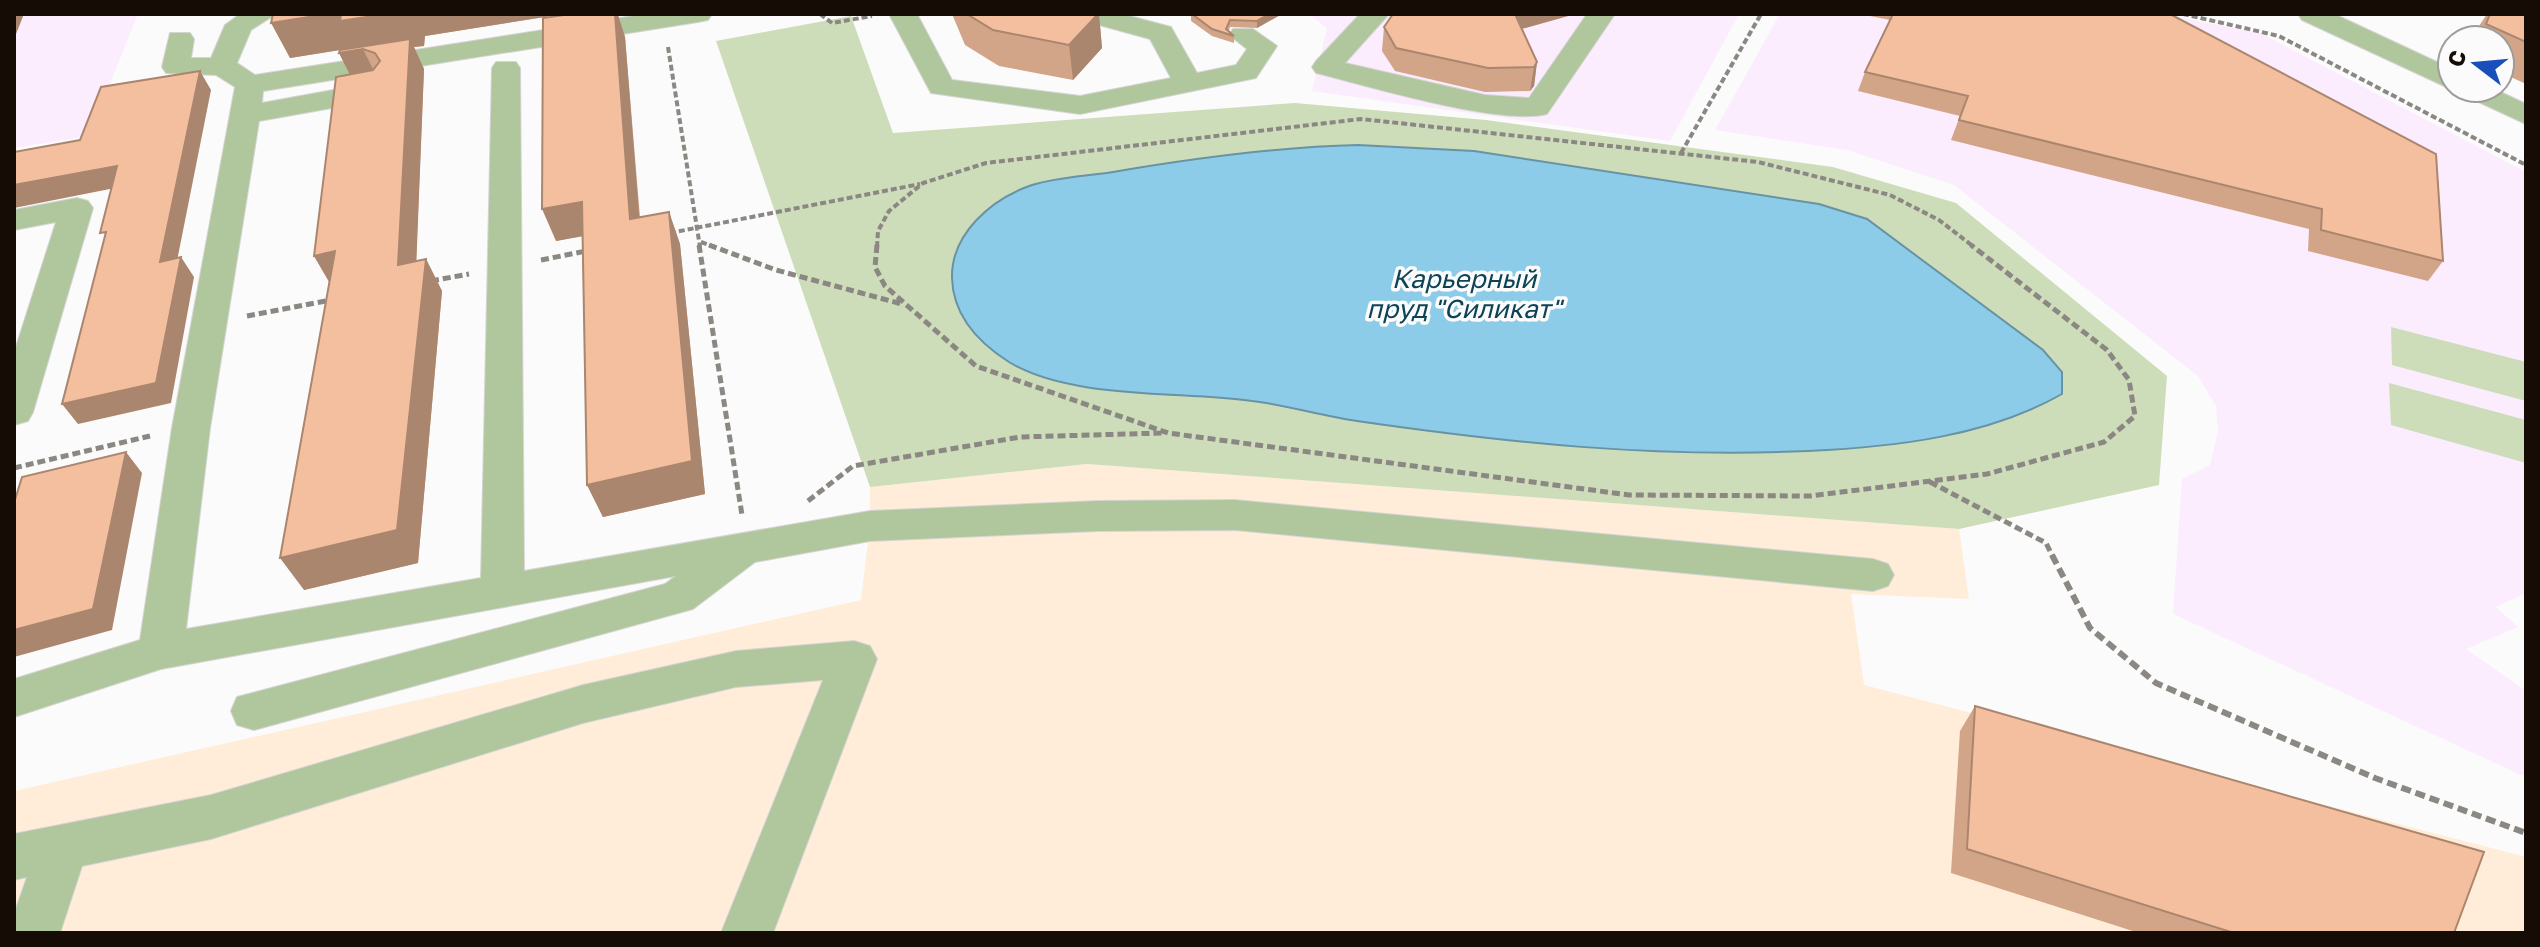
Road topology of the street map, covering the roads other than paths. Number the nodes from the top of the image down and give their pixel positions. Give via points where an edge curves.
1 (262, 14) edge
2 (698, 14) edge
3 (903, 14) edge
4 (1091, 14) edge
5 (1375, 14) edge
6 (1601, 14) edge
7 (2312, 14) edge
8 (1243, 35) dead end
9 (180, 39) dead end
10 (666, 43) road end
11 (506, 68) junction
12 (2436, 72) edge
13 (1189, 84) junction
14 (238, 88) junction
15 (2502, 104) edge
16 (2526, 115) edge
17 (14, 220) edge
18 (14, 412) edge
19 (748, 548) junction
20 (1873, 575) dead end
21 (502, 591) junction
22 (161, 651) junction
23 (14, 698) edge
24 (254, 711) dead end
25 (63, 845) junction
26 (14, 857) edge
27 (34, 933) edge
28 (747, 933) edge

1 - 14 street via 239,25
2 - 14 street
3 - 13 street via 941,87 1080,105
4 - 13 street via 1161,33
5 - 6 street via 1326,67 1485,104 1537,108
7 - 12 street
8 - 13 street via 1263,46 1246,72
9 - 14 street via 176,67
10 - 11 street
11 - 14 street
11 - 21 street
14 - 22 street via 210,323
15 - 16 street
17 - 18 street via 77,208
19 - 20 street via 870,526 1235,515
19 - 21 street
19 - 24 street via 678,597
21 - 22 street
22 - 23 street
25 - 26 street
25 - 27 street
25 - 28 street via 211,817 583,704 736,669 854,659

